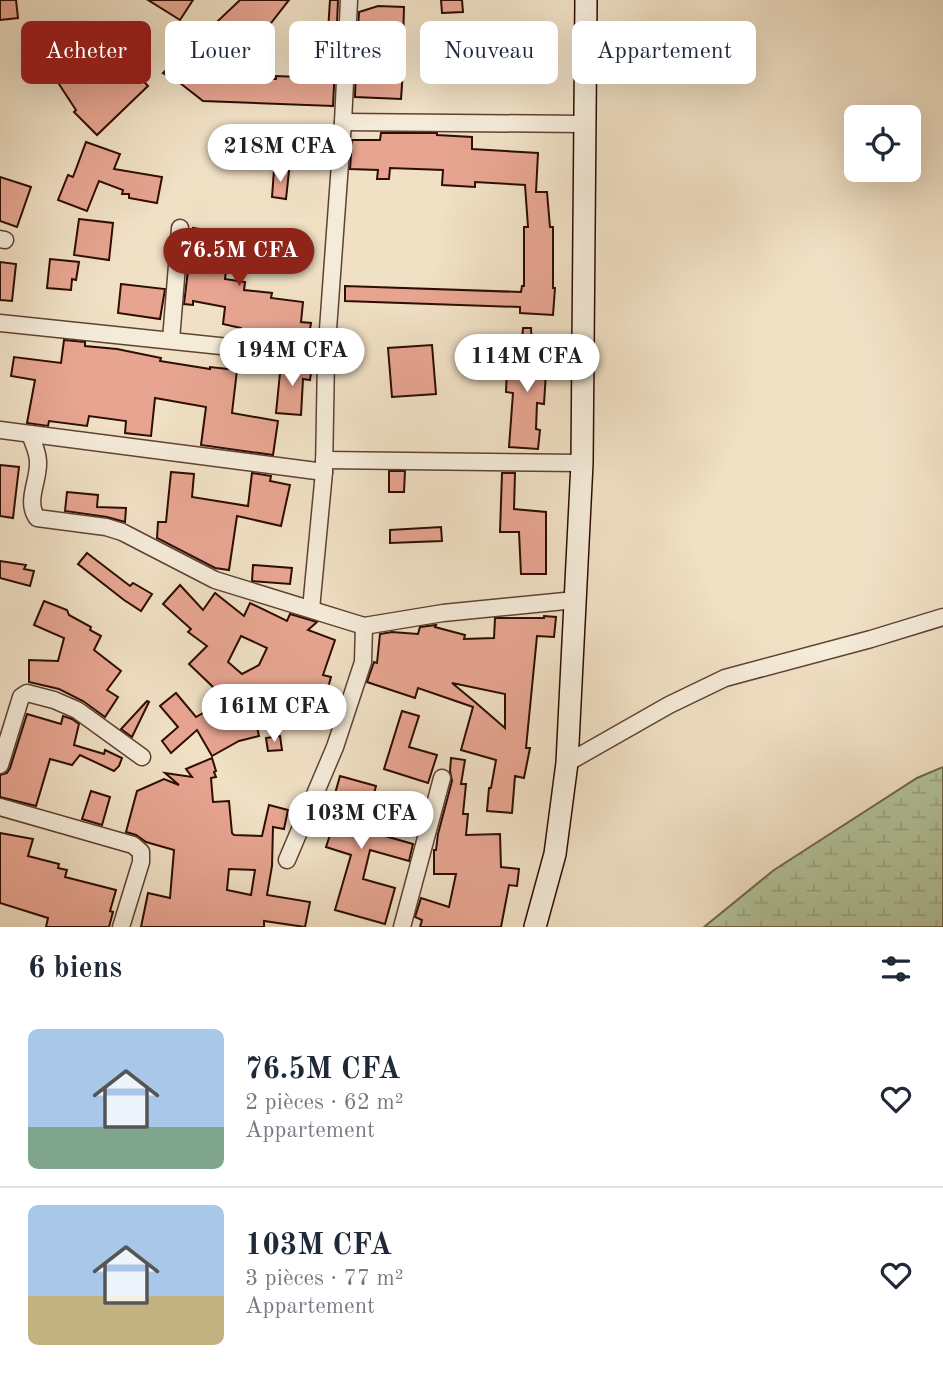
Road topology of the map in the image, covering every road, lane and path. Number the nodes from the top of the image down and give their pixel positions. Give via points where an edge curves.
1 (349, 0) edge
2 (586, 0) edge
3 (343, 122) junction
4 (584, 124) junction
5 (180, 228) dead end
6 (0, 323) edge
7 (171, 340) junction
8 (326, 357) junction
9 (0, 430) edge
10 (30, 434) junction
11 (582, 463) junction
12 (324, 466) junction
13 (575, 600) junction
14 (312, 609) junction
15 (943, 617) edge
16 (364, 626) junction
17 (142, 757) dead end
18 (567, 763) junction
19 (0, 765) edge
20 (442, 778) dead end
21 (0, 807) edge
22 (287, 860) dead end
23 (121, 927) edge
24 (402, 927) edge
25 (535, 927) edge

1 - 3 street
2 - 4 main road
3 - 4 street
3 - 8 street
4 - 11 main road
5 - 7 street
6 - 7 street
7 - 8 street
8 - 12 street
9 - 10 street
10 - 12 street
10 - 14 street via 39,464 31,502 37,518 122,532 215,580
11 - 12 street
11 - 13 main road
12 - 14 street
13 - 16 street
13 - 18 main road
14 - 16 street
15 - 18 street via 725,678
16 - 22 street via 365,651 351,699 324,777
17 - 19 street via 77,710 27,693 21,697
18 - 25 main road via 555,854
20 - 24 street
21 - 23 street via 133,845 141,852

